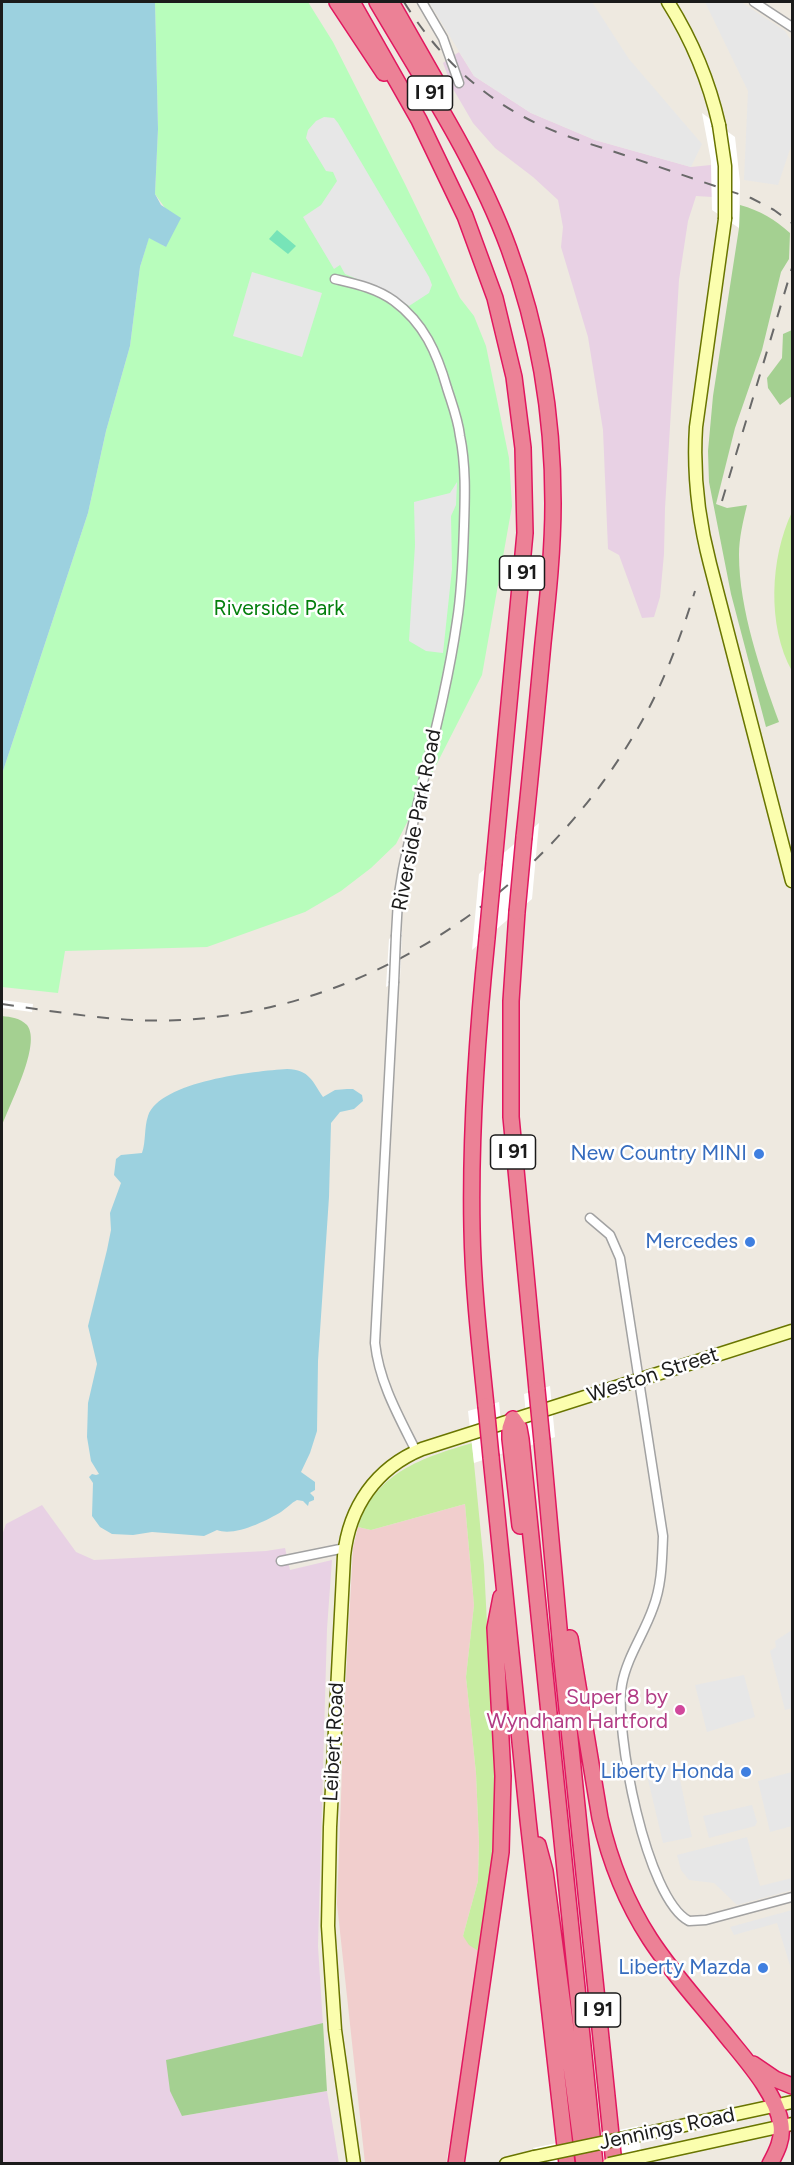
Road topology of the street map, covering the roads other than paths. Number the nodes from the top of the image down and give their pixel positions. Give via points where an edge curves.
1 (337, 2) edge
2 (352, 2) edge
3 (377, 2) edge
4 (391, 2) edge
5 (422, 2) edge
6 (668, 2) edge
7 (754, 2) edge
8 (792, 27) edge
9 (459, 82) dead end
10 (408, 100) junction
11 (481, 186) junction
12 (335, 279) dead end
13 (792, 881) edge
14 (590, 1218) dead end
15 (792, 1331) edge
16 (639, 1380) junction
17 (513, 1419) junction
18 (416, 1451) junction
19 (345, 1548) junction
20 (281, 1561) dead end
21 (555, 1583) junction
22 (504, 1585) junction
23 (528, 1820) junction
24 (792, 1897) edge
25 (742, 2055) junction
26 (792, 2086) edge
27 (575, 2094) junction
28 (792, 2102) edge
29 (776, 2106) junction
30 (787, 2125) edge
31 (354, 2163) edge
32 (456, 2163) edge
33 (506, 2163) edge
34 (567, 2163) edge
35 (584, 2163) edge
36 (595, 2163) edge
37 (609, 2163) edge
38 (614, 2163) edge
39 (770, 2163) edge

1 - 10 highway via 376,64
2 - 10 highway, I 91
3 - 11 highway, I 91
4 - 11 highway via 468,140
5 - 9 street via 444,38
6 - 13 main road, bridge via 698,58 710,91 726,175 725,219 696,427 696,493 710,564
7 - 8 street
10 - 22 highway, I 91, bridge via 449,179 482,258 508,348 520,421 525,490 524,549 475,1072 472,1161 474,1273
11 - 21 highway, I 91, bridge via 509,248 525,301 541,367 551,449 552,554 517,912 511,1001 511,1117
12 - 18 street, Riverside Park Road, bridge via 365,286 387,297 408,313 426,335 454,408 464,464 464,543 457,623 398,900 375,1343 383,1381
14 - 16 street via 610,1235 620,1258
15 - 16 main road, Weston Street
16 - 17 main road, Weston Street
16 - 24 street via 663,1536 661,1578 654,1608 627,1663 622,1687 622,1728 647,1853 670,1902 689,1920 706,1920
17 - 18 main road, Leibert Road
17 - 27 highway via 510,1439
17 - 36 highway via 521,1433 523,1449
18 - 19 main road, Leibert Road via 387,1469 365,1493
19 - 20 street
19 - 31 main road, Leibert Road via 328,1918 335,2030
21 - 25 highway via 566,1614 601,1825 620,1884 664,1959
21 - 38 highway, I 91
22 - 23 highway, I 91
22 - 32 highway via 495,1628 503,1776 501,1852
23 - 27 highway via 545,1871
23 - 34 highway, I 91
25 - 26 highway via 769,2076
25 - 29 highway
27 - 35 highway
28 - 29 main road, Jennings Road
29 - 30 highway
29 - 33 main road, Jennings Road, bridge
30 - 37 main road, Jennings Road, bridge
30 - 39 highway

